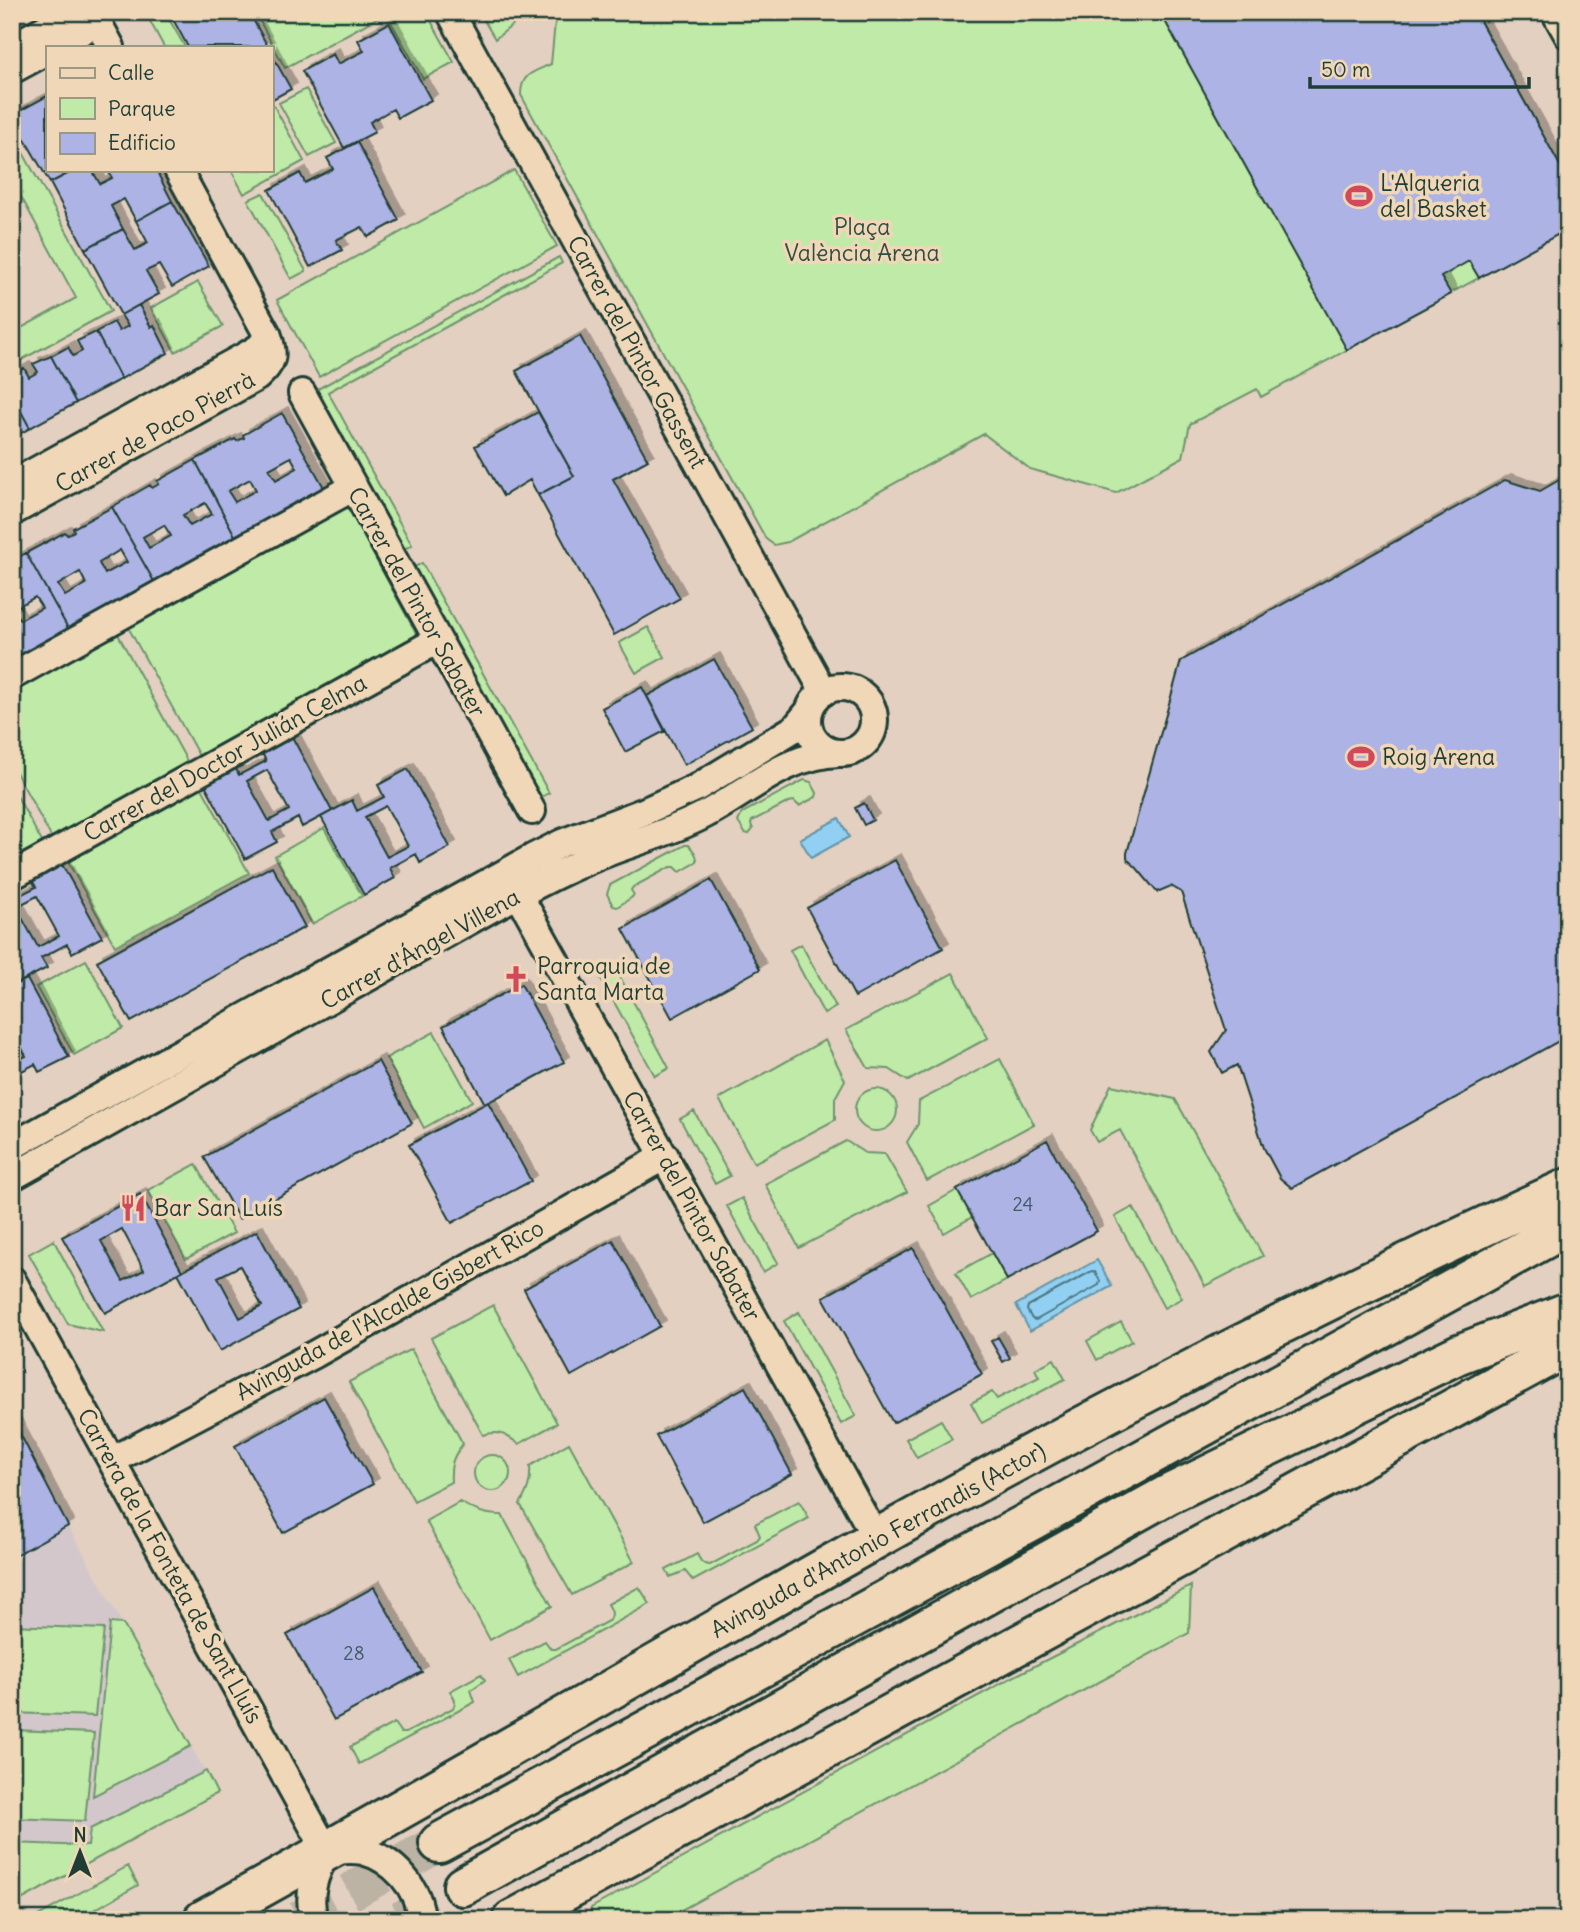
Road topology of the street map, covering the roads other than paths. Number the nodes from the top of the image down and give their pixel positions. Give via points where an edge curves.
1 (450, 12) edge
2 (1555, 12) edge
3 (88, 16) edge
4 (1568, 35) edge
5 (54, 46) edge
6 (110, 46) edge
7 (12, 47) edge
8 (46, 52) edge
9 (12, 70) edge
10 (179, 172) edge
11 (262, 325) junction
12 (302, 393) dead end
13 (12, 484) edge
14 (354, 487) junction
15 (12, 512) edge
16 (438, 640) junction
17 (12, 676) edge
18 (816, 701) junction
19 (839, 753) junction
20 (532, 811) dead end
21 (12, 876) edge
22 (513, 883) junction
23 (12, 1146) edge
24 (665, 1156) junction
25 (12, 1177) edge
26 (1568, 1188) edge
27 (1568, 1226) edge
28 (12, 1280) edge
29 (1568, 1312) edge
30 (1568, 1346) edge
31 (113, 1460) junction
32 (876, 1538) junction
33 (439, 1843) tunnel mouth
34 (327, 1852) junction
35 (463, 1886) tunnel mouth
36 (555, 1910) edge
37 (203, 1920) edge
38 (314, 1920) edge
39 (421, 1920) edge
40 (512, 1920) edge

1 - 18 street, Carrer del Pintor Gassent
2 - 4 street
3 - 5 street
3 - 6 street
3 - 7 street
8 - 9 street
10 - 11 street
11 - 13 street, Carrer de Paco Pierrà via 260,347
11 - 15 street, Carrer de Paco Pierrà via 273,351 269,366 257,377
12 - 14 street, Carrer del Pintor Sabater
14 - 16 street, Carrer del Pintor Sabater
14 - 17 street
16 - 20 street, Carrer del Pintor Sabater
16 - 21 street, Carrer del Doctor Julián Celma
18 - 19 street via 808,725 814,739
18 - 19 street via 835,687 853,689 868,700 874,718 870,736 858,749
18 - 22 street, Carrer d'Ángel Villena via 795,728 696,789 562,843
19 - 22 street, Carrer d'Ángel Villena via 790,764 670,831
22 - 23 street, Carrer d'Ángel Villena
22 - 24 street, Carrer del Pintor Sabater
22 - 25 street, Carrer d'Ángel Villena
24 - 31 street, Avinguda de l'Alcalde Gisbert Rico via 315,1354
24 - 32 street, Carrer del Pintor Sabater
26 - 32 main road, Avinguda d'Antonio Ferrandis (Actor) via 1246,1340
27 - 33 main road
28 - 31 street, Carrera de la Fonteta de Sant Lluís
29 - 35 main road via 1459,1354 1167,1495
30 - 36 main road
31 - 34 street, Carrera de la Fonteta de Sant Lluís
32 - 34 main road, Avinguda d'Antonio Ferrandis (Actor)
34 - 37 main road, Avinguda d'Antonio Ferrandis (Actor)
34 - 38 street via 312,1889
34 - 39 street via 363,1852 395,1867 416,1896
36 - 40 main road

